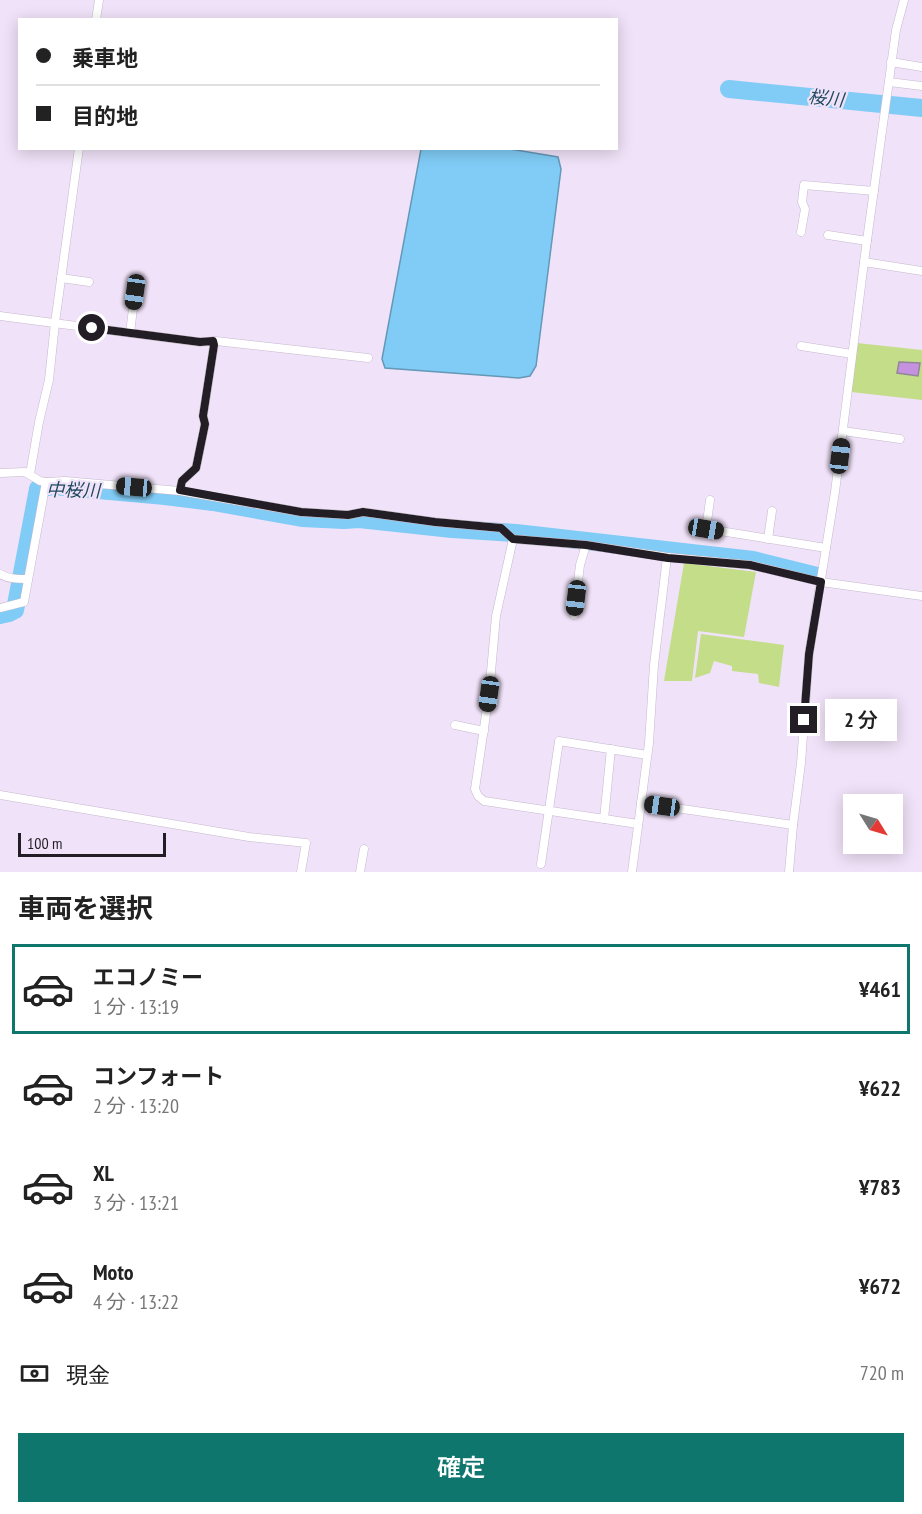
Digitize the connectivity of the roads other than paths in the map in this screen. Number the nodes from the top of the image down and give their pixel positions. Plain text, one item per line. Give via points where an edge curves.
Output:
1 (99, 0) edge
2 (904, 0) edge
3 (96, 18) edge
4 (891, 62) junction
5 (922, 67) edge
6 (889, 82) junction
7 (922, 86) edge
8 (79, 150) edge
9 (874, 190) junction
10 (801, 232) dead end
11 (828, 235) dead end
12 (867, 241) junction
13 (864, 262) junction
14 (922, 271) edge
15 (61, 278) junction
16 (89, 282) dead end
17 (135, 292) dead end
18 (0, 316) edge
19 (55, 323) junction
20 (130, 333) junction
21 (213, 341) junction
22 (801, 346) dead end
23 (852, 354) junction
24 (368, 358) dead end
25 (843, 431) junction
26 (900, 438) dead end
27 (0, 473) edge
28 (30, 474) junction
29 (45, 486) junction
30 (180, 490) junction
31 (710, 500) dead end
32 (772, 511) dead end
33 (695, 527) dead end
34 (706, 529) junction
35 (509, 535) junction
36 (768, 539) junction
37 (586, 545) junction
38 (826, 548) junction
39 (668, 558) junction
40 (0, 574) edge
41 (24, 579) junction
42 (821, 582) junction
43 (922, 596) edge
44 (0, 608) edge
45 (574, 615) dead end
46 (454, 725) dead end
47 (484, 731) junction
48 (611, 749) junction
49 (647, 755) junction
50 (0, 795) edge
51 (641, 803) junction
52 (549, 811) junction
53 (604, 819) junction
54 (638, 824) junction
55 (793, 825) junction
56 (364, 849) dead end
57 (541, 864) dead end
58 (301, 872) edge
59 (360, 872) edge
60 (632, 872) edge
61 (789, 872) edge

1 - 3 street
2 - 4 street
4 - 5 street
4 - 6 street
6 - 7 street
6 - 9 street
8 - 15 street
9 - 10 street via 804,185
9 - 12 street
11 - 12 street
12 - 13 street
13 - 14 street
13 - 23 street
15 - 16 street
15 - 19 street
17 - 20 street
18 - 19 street
19 - 20 street
19 - 28 street via 49,380
20 - 21 street
21 - 24 street
21 - 30 street via 205,424 196,468 182,481
22 - 23 street
23 - 25 street
25 - 26 street
25 - 38 street
27 - 28 street
28 - 29 street
29 - 30 street via 65,481
29 - 41 street
30 - 35 street via 301,512 363,512 501,528
31 - 34 street
32 - 36 street
33 - 34 street
34 - 36 street
35 - 37 street
35 - 47 street
36 - 38 street
37 - 39 street
37 - 45 street
38 - 42 street
39 - 42 street via 750,565
39 - 49 street
40 - 41 street
41 - 44 street via 24,602
42 - 43 street
42 - 55 street via 809,654
46 - 47 street
47 - 52 street via 475,789 478,796 484,801
48 - 49 street
48 - 52 street via 559,741
48 - 53 street
49 - 51 street
50 - 58 street via 306,843
51 - 54 street
51 - 55 street
52 - 53 street
52 - 57 street
53 - 54 street
54 - 60 street
55 - 61 street
56 - 59 street

